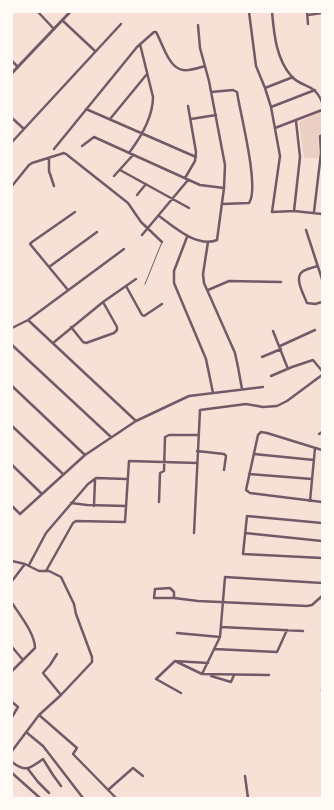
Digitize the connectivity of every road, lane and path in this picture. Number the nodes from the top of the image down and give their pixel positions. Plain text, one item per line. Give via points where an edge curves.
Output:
1 (38, 12) edge
2 (70, 12) edge
3 (248, 12) edge
4 (272, 12) edge
5 (322, 13) edge
6 (307, 14) edge
7 (62, 20) junction
8 (121, 24) dead end
9 (308, 24) dead end
10 (198, 25) dead end
11 (54, 29) junction
12 (140, 44) junction
13 (95, 51) junction
14 (12, 61) edge
15 (205, 66) junction
16 (18, 67) junction
17 (12, 73) edge
18 (147, 73) junction
19 (293, 77) junction
20 (266, 88) junction
21 (315, 90) junction
22 (211, 92) junction
23 (322, 102) edge
24 (188, 106) dead end
25 (271, 107) junction
26 (86, 109) junction
27 (322, 110) edge
28 (216, 115) junction
29 (12, 118) edge
30 (191, 119) junction
31 (109, 120) junction
32 (296, 121) junction
33 (275, 128) junction
34 (24, 129) junction
35 (142, 134) junction
36 (322, 135) edge
37 (12, 142) edge
38 (82, 146) dead end
39 (54, 149) dead end
40 (129, 153) junction
41 (133, 155) junction
42 (196, 157) junction
43 (49, 158) junction
44 (120, 170) junction
45 (114, 176) dead end
46 (186, 179) junction
47 (146, 184) junction
48 (318, 184) junction
49 (322, 184) edge
50 (12, 186) edge
51 (54, 186) dead end
52 (224, 188) junction
53 (137, 195) dead end
54 (173, 199) junction
55 (222, 204) junction
56 (189, 208) dead end
57 (294, 211) junction
58 (75, 212) dead end
59 (314, 212) junction
60 (322, 214) edge
61 (159, 216) junction
62 (148, 229) junction
63 (306, 230) dead end
64 (97, 232) dead end
65 (142, 235) dead end
66 (187, 237) junction
67 (162, 242) joint
68 (208, 242) junction
69 (124, 249) dead end
70 (49, 266) junction
71 (317, 266) junction
72 (136, 279) dead end
73 (322, 279) edge
74 (281, 282) dead end
75 (145, 284) dead end
76 (126, 286) junction
77 (68, 290) junction
78 (208, 290) junction
79 (103, 302) junction
80 (322, 302) edge
81 (162, 304) dead end
82 (28, 320) junction
83 (71, 327) junction
84 (12, 328) edge
85 (315, 330) dead end
86 (273, 331) dead end
87 (53, 342) junction
88 (12, 345) edge
89 (280, 348) junction
90 (262, 357) dead end
91 (288, 368) junction
92 (322, 371) edge
93 (322, 375) edge
94 (272, 376) dead end
95 (12, 386) edge
96 (264, 387) dead end
97 (242, 389) junction
98 (213, 393) junction
99 (136, 421) junction
100 (12, 426) edge
101 (322, 432) edge
102 (318, 434) dead end
103 (198, 435) junction
104 (111, 437) junction
105 (315, 448) junction
106 (322, 450) edge
107 (197, 451) junction
108 (254, 454) junction
109 (85, 455) junction
110 (314, 460) junction
111 (164, 462) junction
112 (197, 463) junction
113 (12, 465) edge
114 (224, 470) dead end
115 (63, 474) junction
116 (249, 474) junction
117 (95, 479) junction
118 (127, 479) junction
119 (312, 479) junction
120 (42, 494) junction
121 (310, 501) junction
122 (159, 502) dead end
123 (322, 502) edge
124 (71, 503) junction
125 (12, 506) edge
126 (94, 506) junction
127 (126, 506) junction
128 (322, 522) edge
129 (194, 533) dead end
130 (245, 533) junction
131 (322, 541) edge
132 (322, 558) edge
133 (12, 561) edge
134 (25, 564) junction
135 (29, 566) junction
136 (46, 571) junction
137 (12, 581) edge
138 (322, 583) edge
139 (322, 596) edge
140 (174, 598) junction
141 (222, 602) junction
142 (12, 603) edge
143 (221, 627) junction
144 (287, 630) junction
145 (303, 631) dead end
146 (177, 633) dead end
147 (220, 637) junction
148 (12, 647) edge
149 (214, 649) junction
150 (58, 654) dead end
151 (23, 660) junction
152 (176, 661) junction
153 (208, 663) junction
154 (12, 671) edge
155 (202, 674) junction
156 (209, 675) junction
157 (234, 675) junction
158 (269, 675) dead end
159 (181, 693) dead end
160 (61, 695) junction
161 (12, 702) edge
162 (39, 715) junction
163 (12, 717) edge
164 (26, 732) junction
165 (12, 742) edge
166 (16, 746) junction
167 (12, 751) edge
168 (12, 762) edge
169 (28, 769) junction
170 (12, 774) edge
171 (144, 776) dead end
172 (245, 776) dead end
173 (61, 786) dead end
174 (108, 790) junction
175 (49, 793) dead end
176 (40, 798) edge
177 (83, 798) edge
178 (116, 798) edge
179 (248, 798) edge

1 - 11 street
2 - 7 street
3 - 20 street via 256,66
4 - 19 street via 276,44
5 - 6 street
6 - 9 street
7 - 11 street
7 - 13 street
8 - 13 street
10 - 15 street
11 - 16 street
12 - 15 street via 156,32 167,55 180,70
12 - 18 street
12 - 26 street
13 - 34 street
14 - 16 street
15 - 22 street
16 - 17 street
18 - 31 street
18 - 35 street via 153,102
19 - 20 street
19 - 21 street
20 - 25 street
21 - 23 street
21 - 25 street
22 - 28 street
22 - 55 street via 237,92 253,180 249,203
24 - 30 street
25 - 33 street
26 - 31 street
26 - 39 street
27 - 32 street
28 - 30 street
28 - 52 street via 226,165
29 - 34 street
30 - 42 street
31 - 35 street
32 - 33 street
32 - 57 street via 300,157
33 - 57 street via 280,156 272,212
34 - 37 street
35 - 40 street
35 - 42 street
36 - 48 street
38 - 40 street via 94,137
40 - 41 street
41 - 44 street
41 - 46 street
42 - 46 street
43 - 50 street via 29,165
43 - 51 street via 49,171
43 - 62 street via 64,153 128,203 137,218
44 - 45 street
44 - 47 street
46 - 52 street via 200,185
46 - 54 street
47 - 53 street
47 - 54 street
48 - 49 street
48 - 59 street
52 - 55 street
54 - 56 street
54 - 61 street
55 - 68 street via 217,240
57 - 59 street
58 - 70 street via 30,244
59 - 60 street
61 - 62 street
61 - 66 street
62 - 65 street
62 - 67 street
63 - 71 street
64 - 70 street
66 - 68 street
66 - 98 street via 174,272 174,283 206,359
67 - 75 lane
68 - 78 street via 203,274
69 - 77 street
70 - 77 street
71 - 73 street
71 - 80 street via 302,271 299,280 307,303
72 - 76 street
74 - 78 street via 229,281
76 - 79 street
76 - 81 street via 142,315
77 - 82 street
78 - 97 street via 235,353
79 - 83 street
79 - 83 street via 117,327 114,333 86,343
82 - 84 street
82 - 87 street
83 - 87 street
85 - 89 street
86 - 89 street
87 - 99 street
88 - 104 street
89 - 90 street
89 - 91 street
91 - 92 street via 313,360
91 - 94 street
93 - 103 street via 277,406 246,404 200,410
95 - 109 street
96 - 97 street
97 - 98 street
98 - 99 street via 189,396
99 - 104 street
100 - 115 street
101 - 102 street
103 - 107 street
103 - 111 street via 165,437
104 - 109 street
105 - 106 street
105 - 108 street via 261,432 258,434
105 - 110 street
107 - 112 street
107 - 114 street via 224,454
108 - 110 street
108 - 116 street
109 - 115 street
110 - 119 street
111 - 112 street
111 - 118 street via 128,461
111 - 122 street via 164,471 160,473
112 - 129 street
113 - 120 street
115 - 120 street
116 - 119 street
116 - 121 street via 246,490 250,494
117 - 118 street
117 - 124 street
117 - 126 street
118 - 127 street
119 - 121 street
120 - 125 street via 20,514
121 - 123 street
124 - 126 street
124 - 135 street via 46,533
126 - 127 street
127 - 136 street via 125,522 73,523
128 - 130 street via 247,516
130 - 131 street
130 - 132 street via 243,554
133 - 134 street
134 - 135 street
134 - 137 street
135 - 136 street
136 - 160 street via 61,577 74,604 92,657 90,665
138 - 141 street via 225,577
139 - 141 street via 307,606
140 - 140 street via 154,598 154,591 156,588 170,588 174,592
140 - 141 street
141 - 143 street
142 - 151 street via 24,619 35,642 35,648
143 - 144 street
143 - 147 street
144 - 145 street
144 - 149 street via 277,652
146 - 147 street
147 - 149 street
148 - 151 street
149 - 153 street
150 - 160 street via 43,673
151 - 154 street
152 - 153 street
152 - 155 street
152 - 159 street via 156,679
153 - 155 street
155 - 156 street
156 - 157 street
156 - 157 street via 231,682
157 - 158 street
160 - 162 street
161 - 163 street via 18,707
162 - 164 street
162 - 174 street via 77,748 73,754
164 - 166 street
164 - 177 street via 43,746
165 - 166 street
166 - 167 street
168 - 169 street via 20,768
169 - 173 street via 43,759
169 - 175 street
170 - 176 street
171 - 174 street via 133,768
172 - 179 street
174 - 178 street

